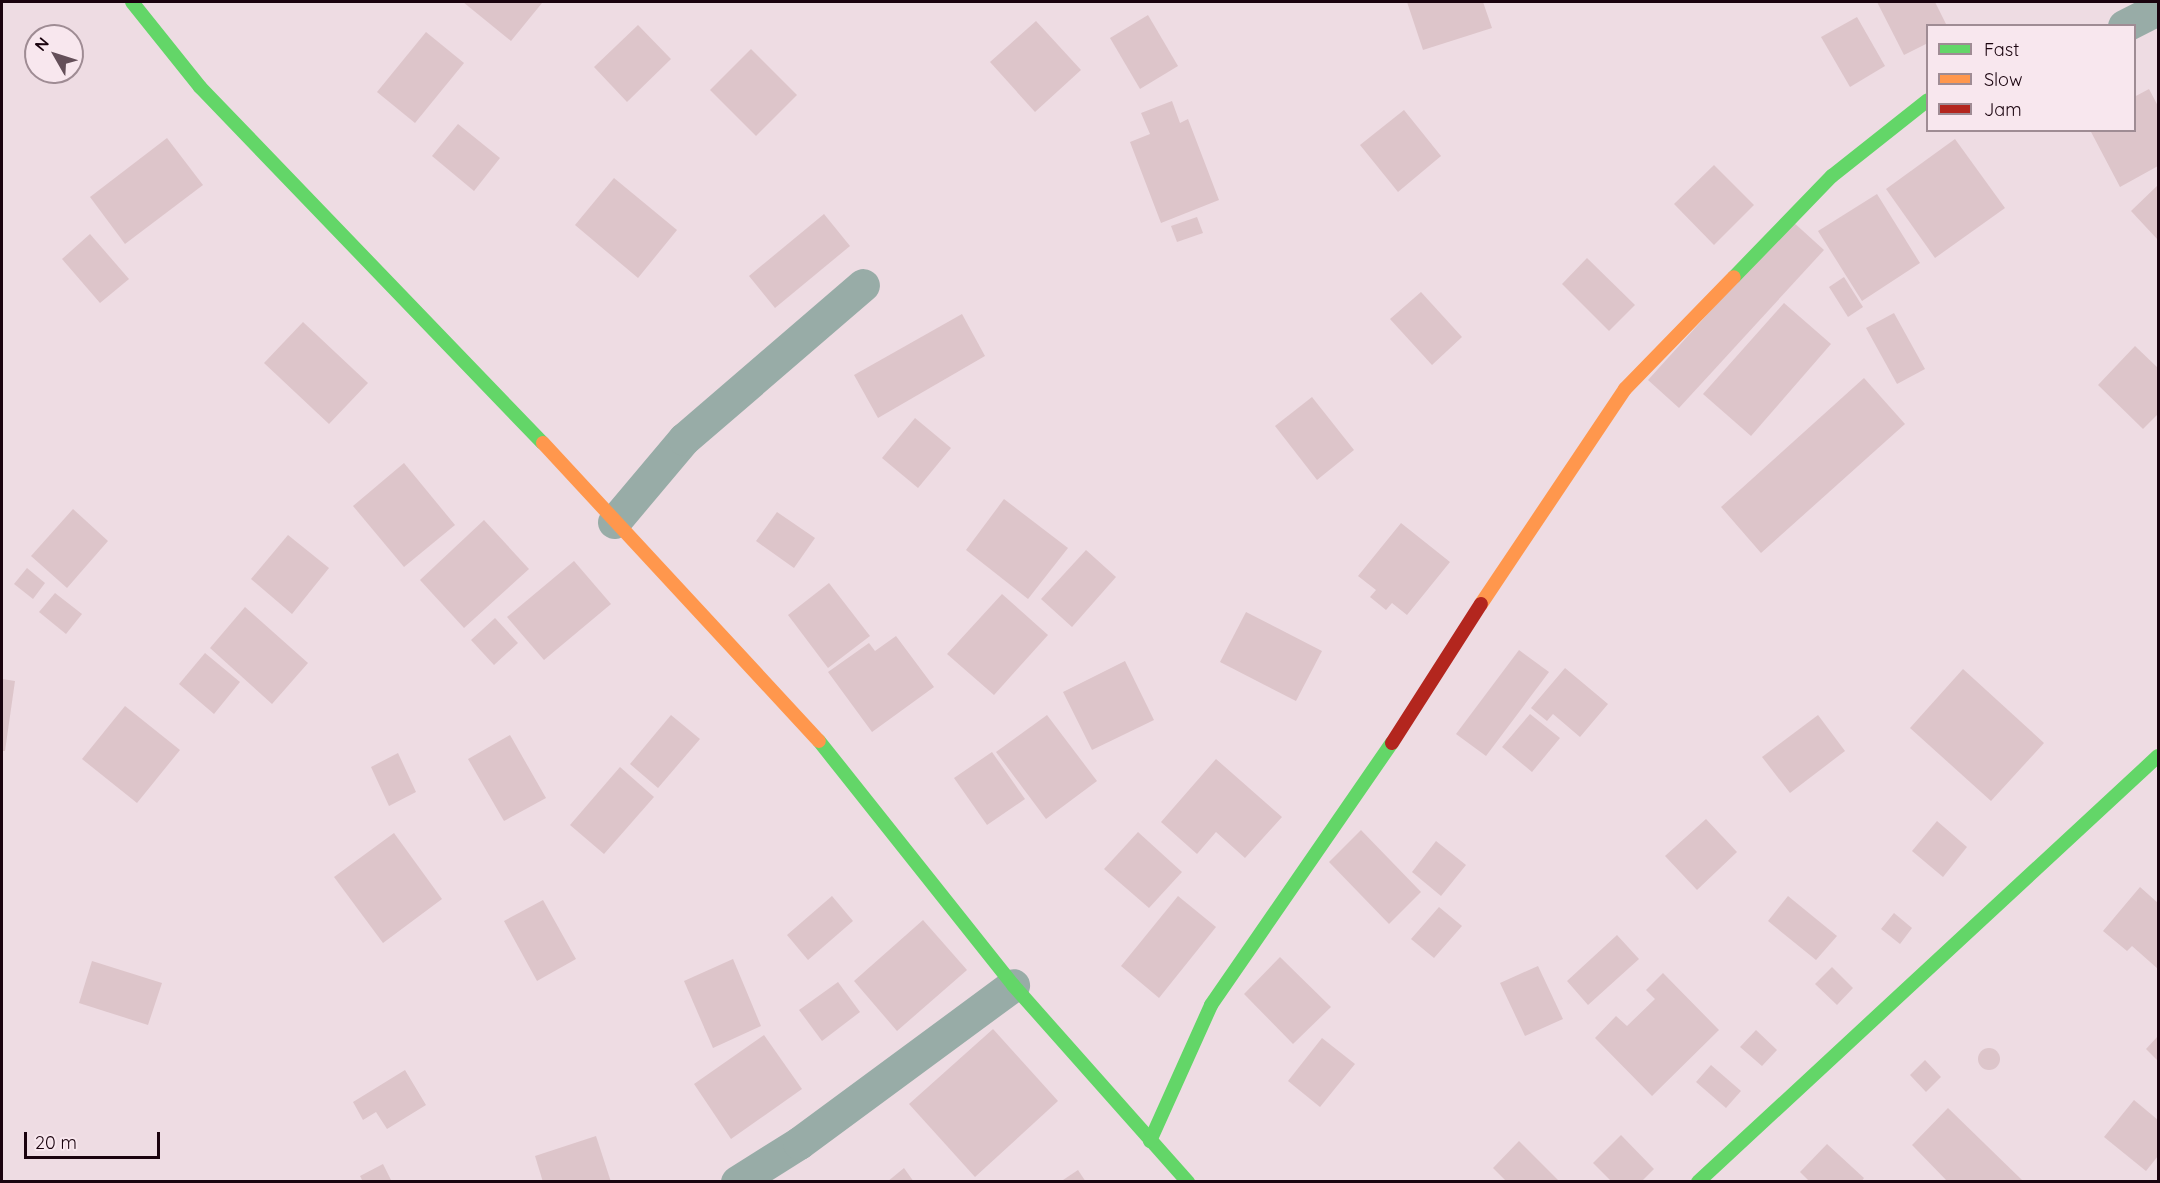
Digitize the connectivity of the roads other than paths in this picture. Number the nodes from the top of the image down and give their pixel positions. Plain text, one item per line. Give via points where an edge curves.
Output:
1 (132, 2) edge
2 (2158, 9) edge
3 (2128, 24) edge
4 (1926, 102) edge
5 (863, 285) dead end
6 (614, 522) junction
7 (2158, 756) edge
8 (1013, 986) junction
9 (1150, 1141) junction
10 (737, 1182) edge
11 (1188, 1182) edge
12 (1698, 1182) edge

1 - 6 street via 200,87 433,326
2 - 3 street
4 - 9 street via 1832,176 1625,389 1554,490 1366,784 1211,1005
5 - 6 street via 684,439
6 - 8 street via 804,723
7 - 12 street
8 - 9 street
8 - 10 street via 799,1143
9 - 11 street

